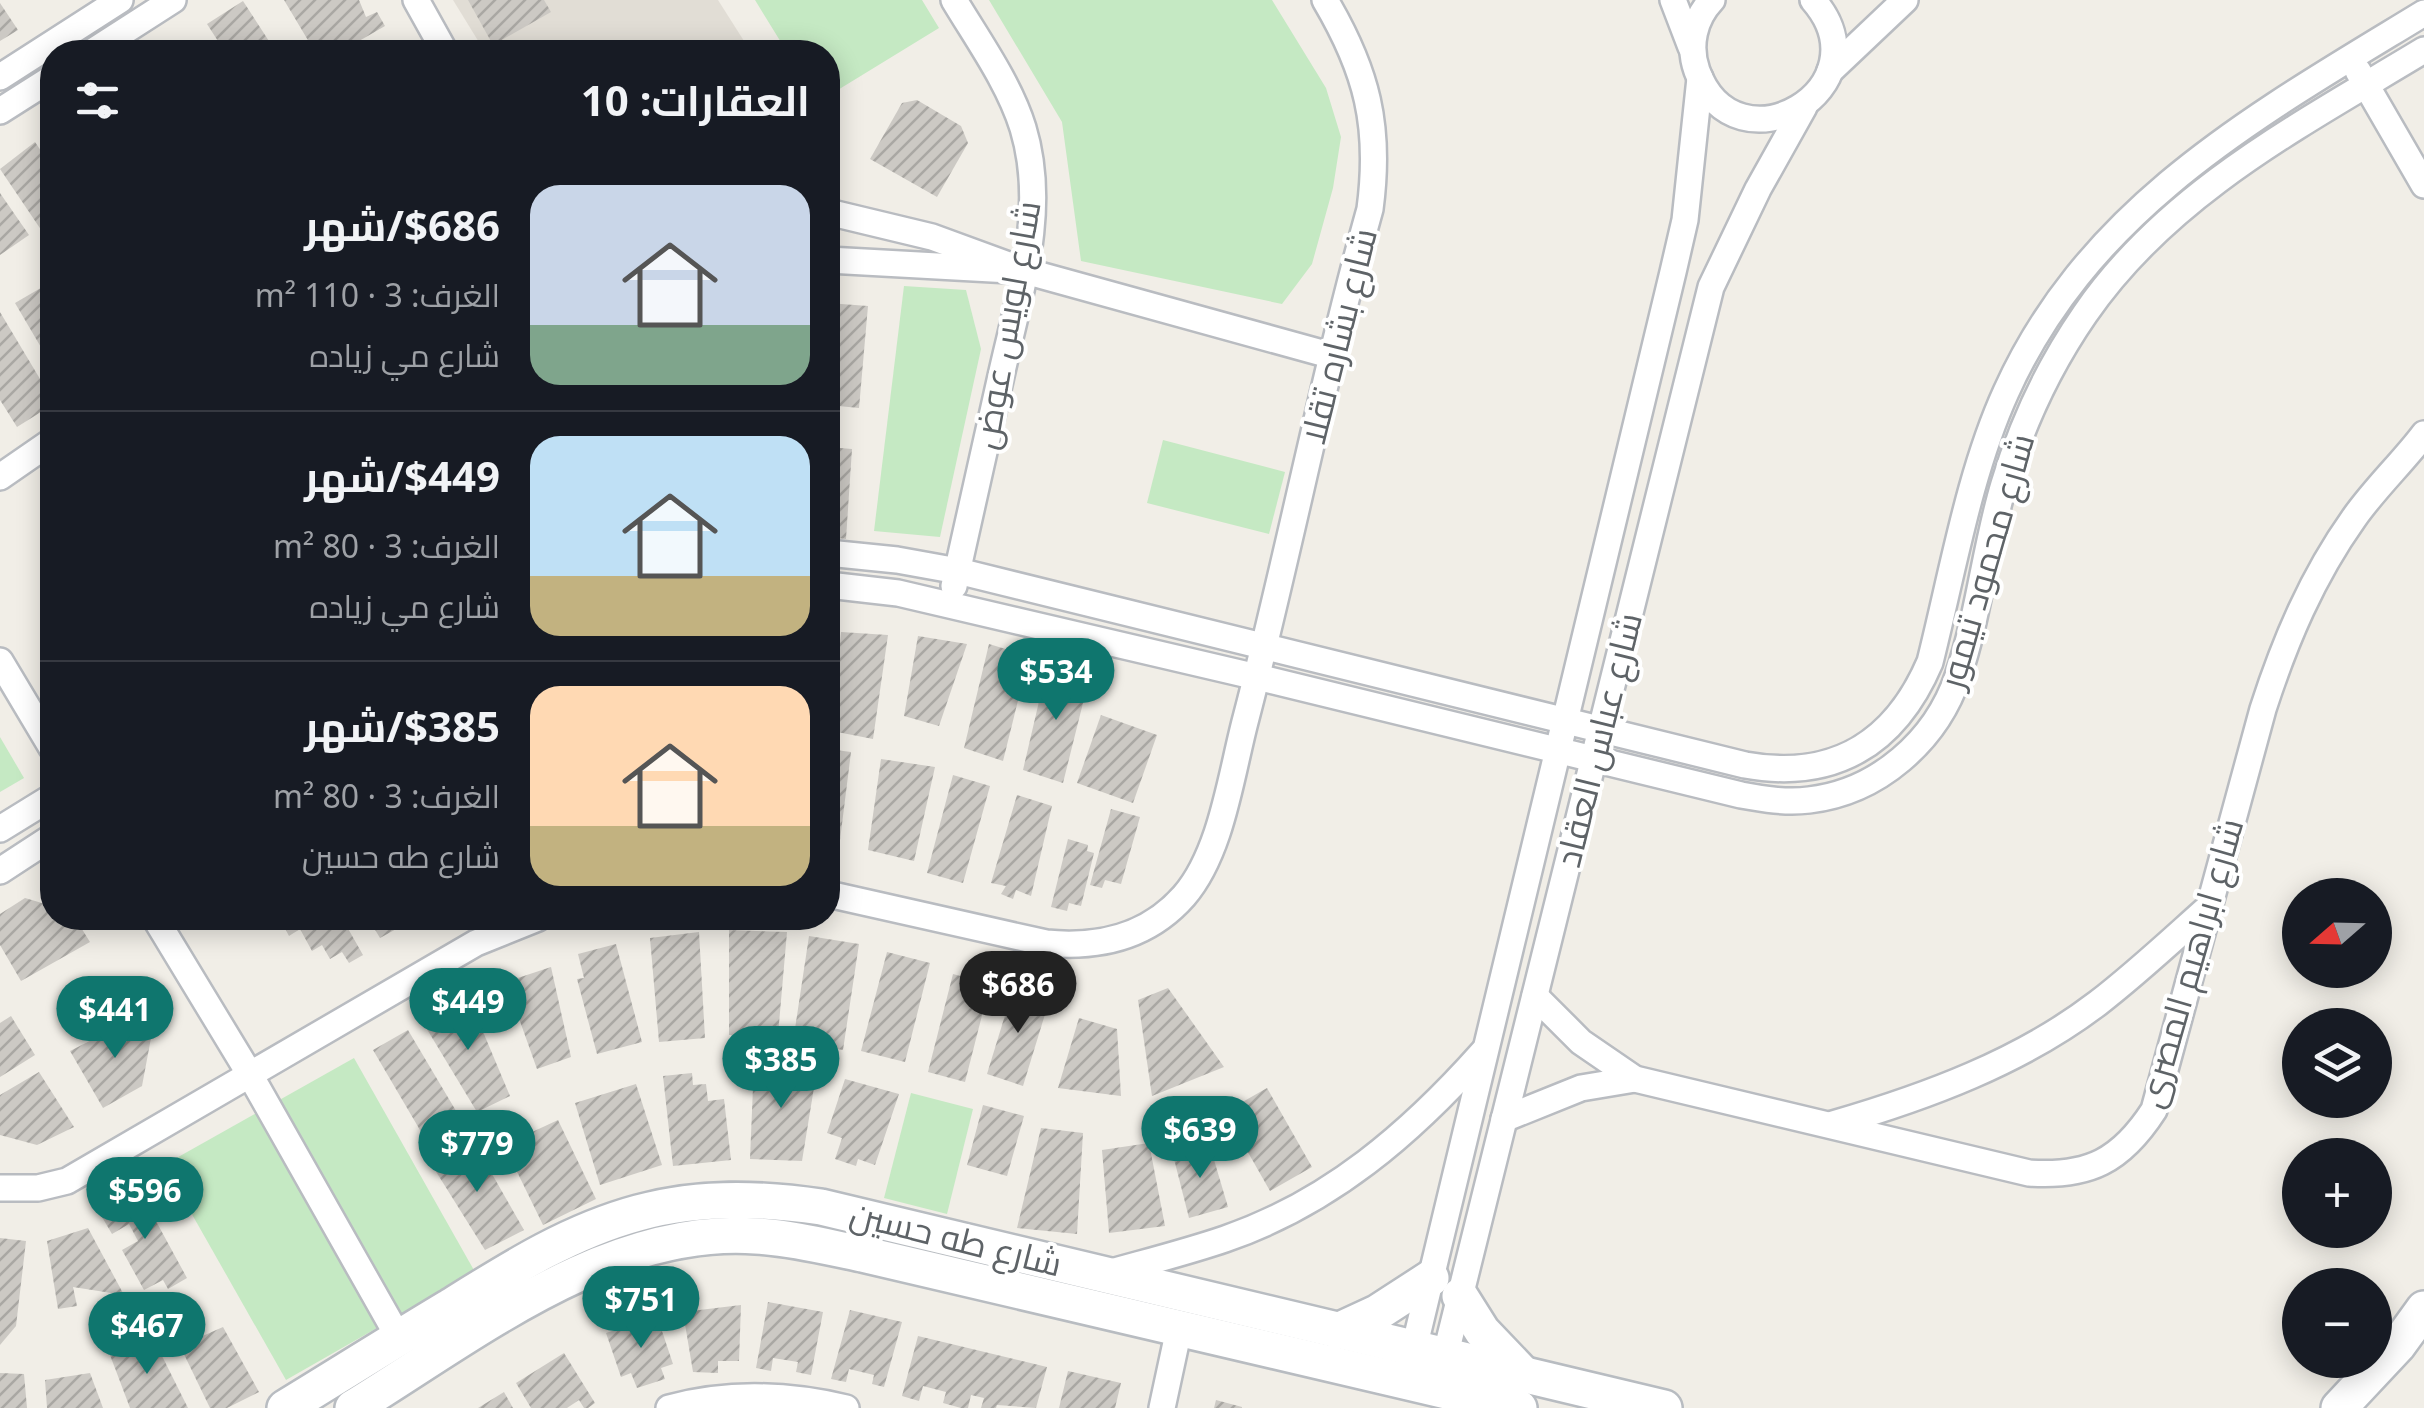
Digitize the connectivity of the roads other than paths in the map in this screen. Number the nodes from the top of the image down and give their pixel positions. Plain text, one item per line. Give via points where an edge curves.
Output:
1 (120, 0) edge
2 (174, 0) edge
3 (416, 0) edge
4 (954, 0) edge
5 (1325, 0) edge
6 (1673, 0) edge
7 (1712, 0) edge
8 (1814, 0) edge
9 (1905, 0) edge
10 (2424, 13) edge
11 (58, 40) edge
12 (111, 40) edge
13 (440, 40) edge
14 (2424, 50) edge
15 (40, 51) edge
16 (1693, 51) junction
17 (2350, 58) junction
18 (1830, 71) junction
19 (0, 77) edge
20 (1700, 78) junction
21 (2367, 85) junction
22 (40, 86) edge
23 (1804, 107) junction
24 (0, 112) edge
25 (2424, 185) edge
26 (840, 215) edge
27 (840, 261) edge
28 (1025, 270) junction
29 (1333, 356) junction
30 (2424, 434) edge
31 (40, 450) edge
32 (0, 477) edge
33 (1964, 528) junction
34 (1992, 536) junction
35 (840, 554) edge
36 (958, 571) junction
37 (840, 586) edge
38 (950, 605) junction
39 (1264, 646) junction
40 (0, 662) edge
41 (1256, 676) junction
42 (1566, 720) junction
43 (40, 728) edge
44 (1601, 728) junction
45 (1558, 749) junction
46 (1594, 758) junction
47 (40, 804) edge
48 (0, 829) edge
49 (40, 846) edge
50 (0, 871) edge
51 (840, 897) edge
52 (2209, 906) junction
53 (162, 930) edge
54 (508, 930) edge
55 (1535, 996) junction
56 (1486, 1048) junction
57 (249, 1074) junction
58 (1634, 1079) junction
59 (1504, 1119) junction
60 (1829, 1126) junction
61 (0, 1188) edge
62 (1104, 1274) junction
63 (1446, 1287) junction
64 (2424, 1310) edge
65 (1180, 1329) junction
66 (1338, 1331) junction
67 (399, 1338) junction
68 (1426, 1369) junction
69 (1521, 1392) edge
70 (303, 1403) edge
71 (353, 1408) edge
72 (669, 1408) edge
73 (846, 1408) edge
74 (1162, 1408) edge
75 (1664, 1408) edge
76 (2339, 1408) edge

1 - 11 street
2 - 12 street
3 - 13 street
4 - 28 street, شارع لويس عوض via 1022,127 1034,208
5 - 29 street, شارع بشاره تقلا via 1360,68 1375,138 1370,208
6 - 16 street
7 - 16 street via 1698,18
8 - 18 street via 1831,30
9 - 18 street, شارع عباس العقاد
10 - 17 street, شارع محمود تيمور
14 - 21 street, شارع محمود تيمور
15 - 19 street
16 - 20 street
17 - 21 street
17 - 33 street, شارع محمود تيمور via 2205,153 2090,257 2038,330 2004,394
18 - 23 street, شارع عباس العقاد
20 - 23 street via 1718,104 1738,115 1772,119
20 - 42 street, شارع عباس العقاد via 1685,220
21 - 25 street
21 - 34 street, شارع محمود تيمور via 2224,174 2116,273 2037,396
22 - 24 street
23 - 44 street, شارع عباس العقاد via 1712,287
26 - 28 street via 932,237
27 - 28 street
28 - 29 street
28 - 36 street, شارع لويس عوض
29 - 39 street, شارع بشاره تقلا
30 - 52 street, شارع ابراهيم المصرى via 2353,520 2300,610 2263,709
31 - 32 street
33 - 34 street
33 - 44 street, شارع محمود تيمور via 1918,689 1903,714 1858,751 1803,770 1774,770
34 - 46 street, شارع محمود تيمور via 1959,675 1945,707 1902,760 1874,779 1842,793 1775,801
35 - 36 street, شارع محمود تيمور
36 - 38 street, شارع لويس عوض
36 - 39 street, شارع محمود تيمور
37 - 38 street, شارع محمود تيمور
38 - 41 street, شارع محمود تيمور
39 - 41 street, شارع بشاره تقلا
39 - 42 street, شارع محمود تيمور
40 - 43 street
41 - 45 street, شارع محمود تيمور
41 - 51 street, شارع بشاره تقلا via 1201,872 1161,917 1135,933 1076,946 1046,944
42 - 44 street, شارع محمود تيمور
42 - 45 street, شارع عباس العقاد
44 - 46 street, شارع عباس العقاد
45 - 46 street, شارع محمود تيمور
45 - 56 street, شارع عباس العقاد
46 - 55 street, شارع عباس العقاد
47 - 48 street
49 - 50 street
52 - 60 street via 2097,1004 2034,1044 1969,1078
52 - 60 street, شارع ابراهيم المصرى via 2154,1110 2115,1156 2088,1170 2029,1174
53 - 57 street
54 - 57 street
55 - 58 street, شارع ابراهيم المصرى via 1581,1042
55 - 59 street, شارع عباس العقاد
56 - 62 street via 1396,1142 1343,1181 1226,1238
56 - 63 street, شارع عباس العقاد
57 - 61 street via 67,1180
57 - 67 street
58 - 59 street, شارع ابراهيم المصرى via 1580,1088
58 - 60 street, شارع ابراهيم المصرى
59 - 63 street, شارع عباس العقاد
62 - 66 street, شارع طه حسين
62 - 67 street, شارع طه حسين via 821,1206 686,1203 613,1220 557,1243
63 - 66 street
63 - 68 street, شارع عباس العقاد
63 - 69 street
64 - 76 street
65 - 68 street, شارع طه حسين
65 - 71 street, شارع طه حسين via 808,1243 701,1238 597,1264 548,1286
65 - 74 street
66 - 68 street, شارع طه حسين
67 - 70 street, شارع طه حسين
68 - 69 street, شارع طه حسين
69 - 75 street, شارع طه حسين
72 - 73 street via 743,1396

